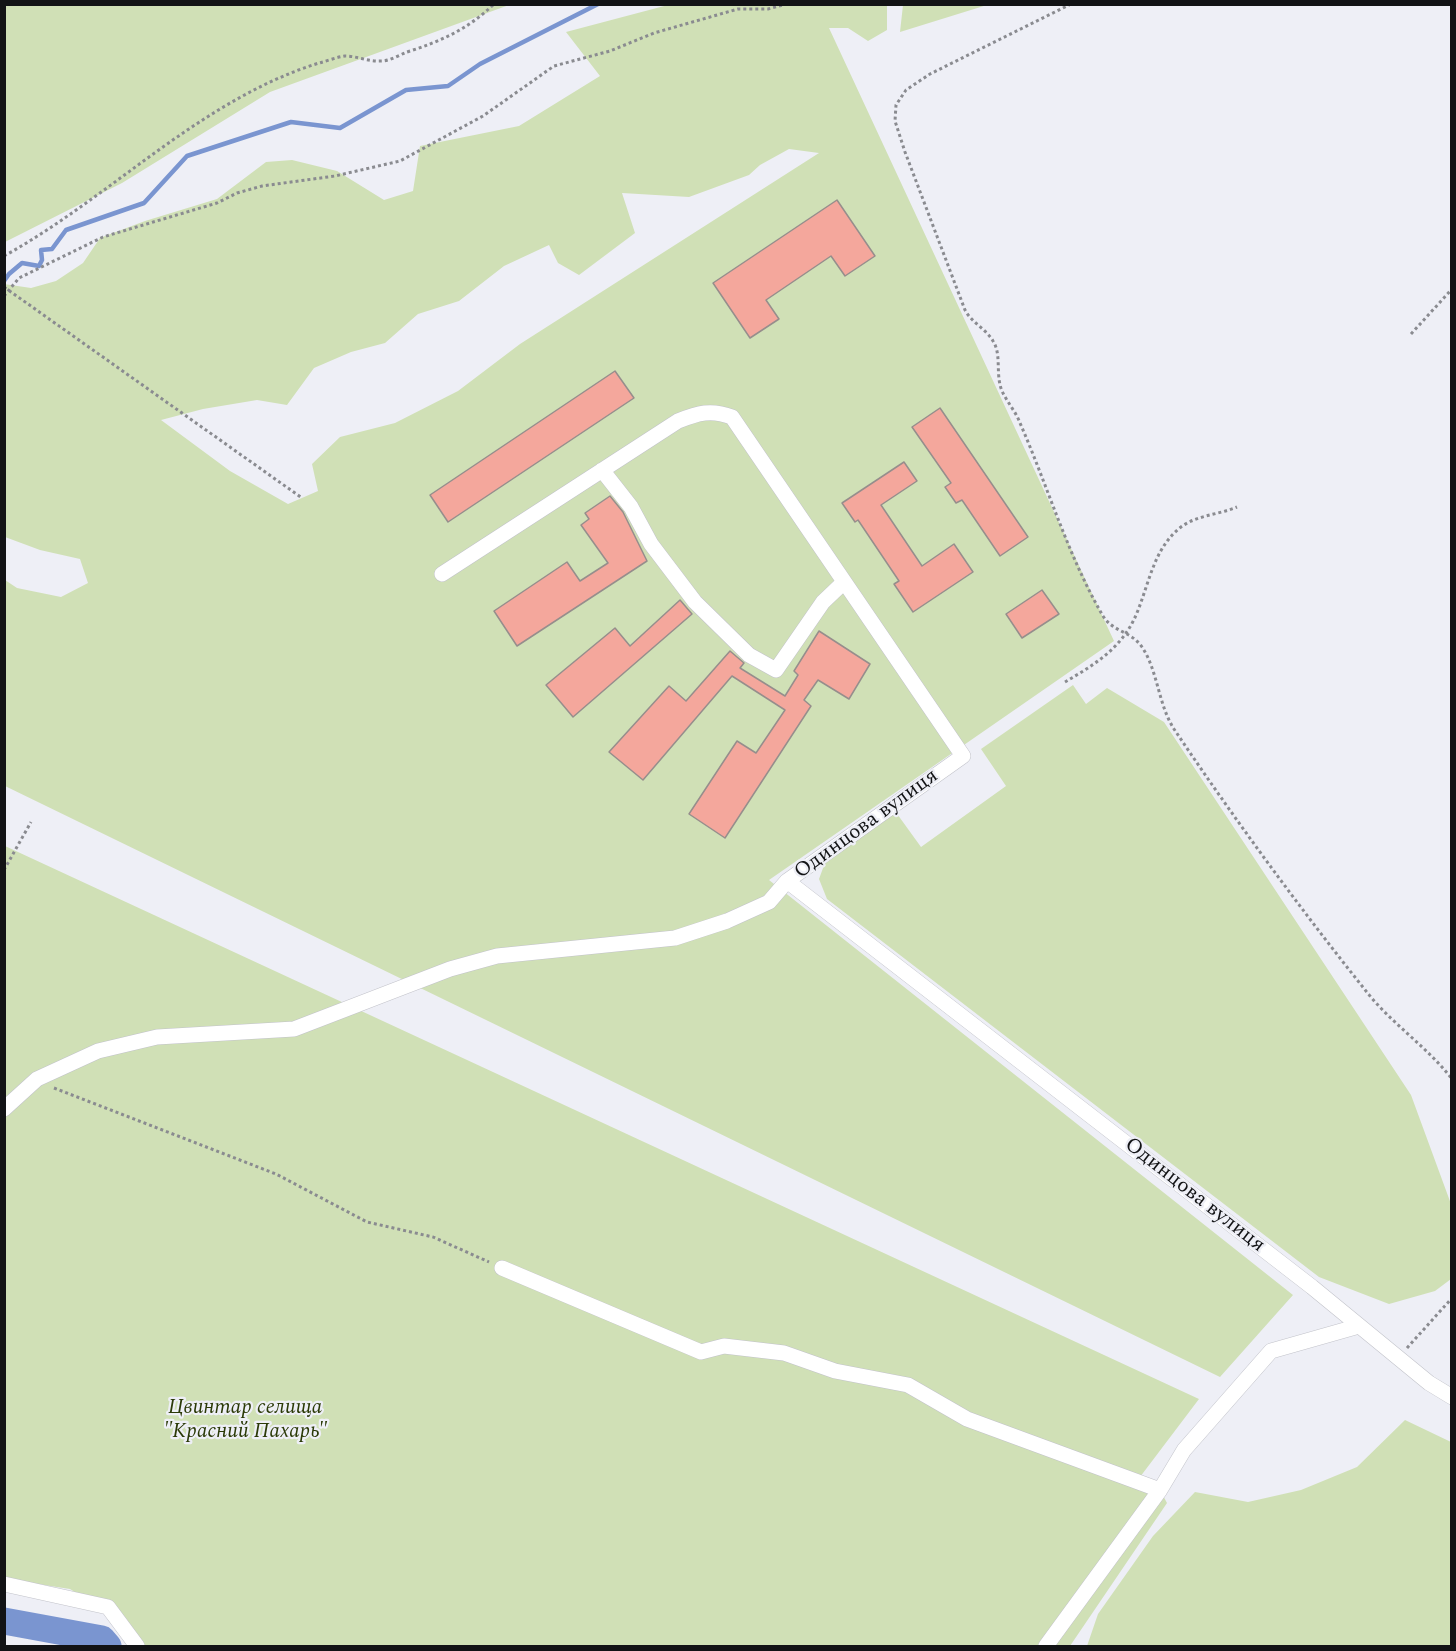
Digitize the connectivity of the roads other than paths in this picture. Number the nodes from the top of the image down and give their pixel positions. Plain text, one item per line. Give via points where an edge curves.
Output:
1 (602, 470) junction
2 (442, 574) dead end
3 (844, 582) junction
4 (787, 881) junction
5 (4, 1109) edge
6 (502, 1268) road end
7 (1359, 1326) junction
8 (1452, 1396) edge
9 (1160, 1490) junction
10 (4, 1584) edge
11 (137, 1647) edge
12 (1046, 1647) edge

1 - 2 street, Одинцова вулиця
1 - 3 street, Одинцова вулиця via 678,421 717,411 732,417
1 - 3 street via 695,602 749,655 776,670 823,602
3 - 4 street, Одинцова вулиця via 963,756
4 - 5 street via 769,902 675,938 497,956 450,969 294,1029 157,1037 99,1051 38,1079
4 - 7 street, Одинцова вулиця
6 - 9 street via 701,1352 723,1346 784,1353 835,1371 908,1385 967,1419
7 - 8 street, Одинцова вулиця via 1429,1383
7 - 9 street via 1271,1351 1184,1450
9 - 12 street
10 - 11 street via 108,1607

